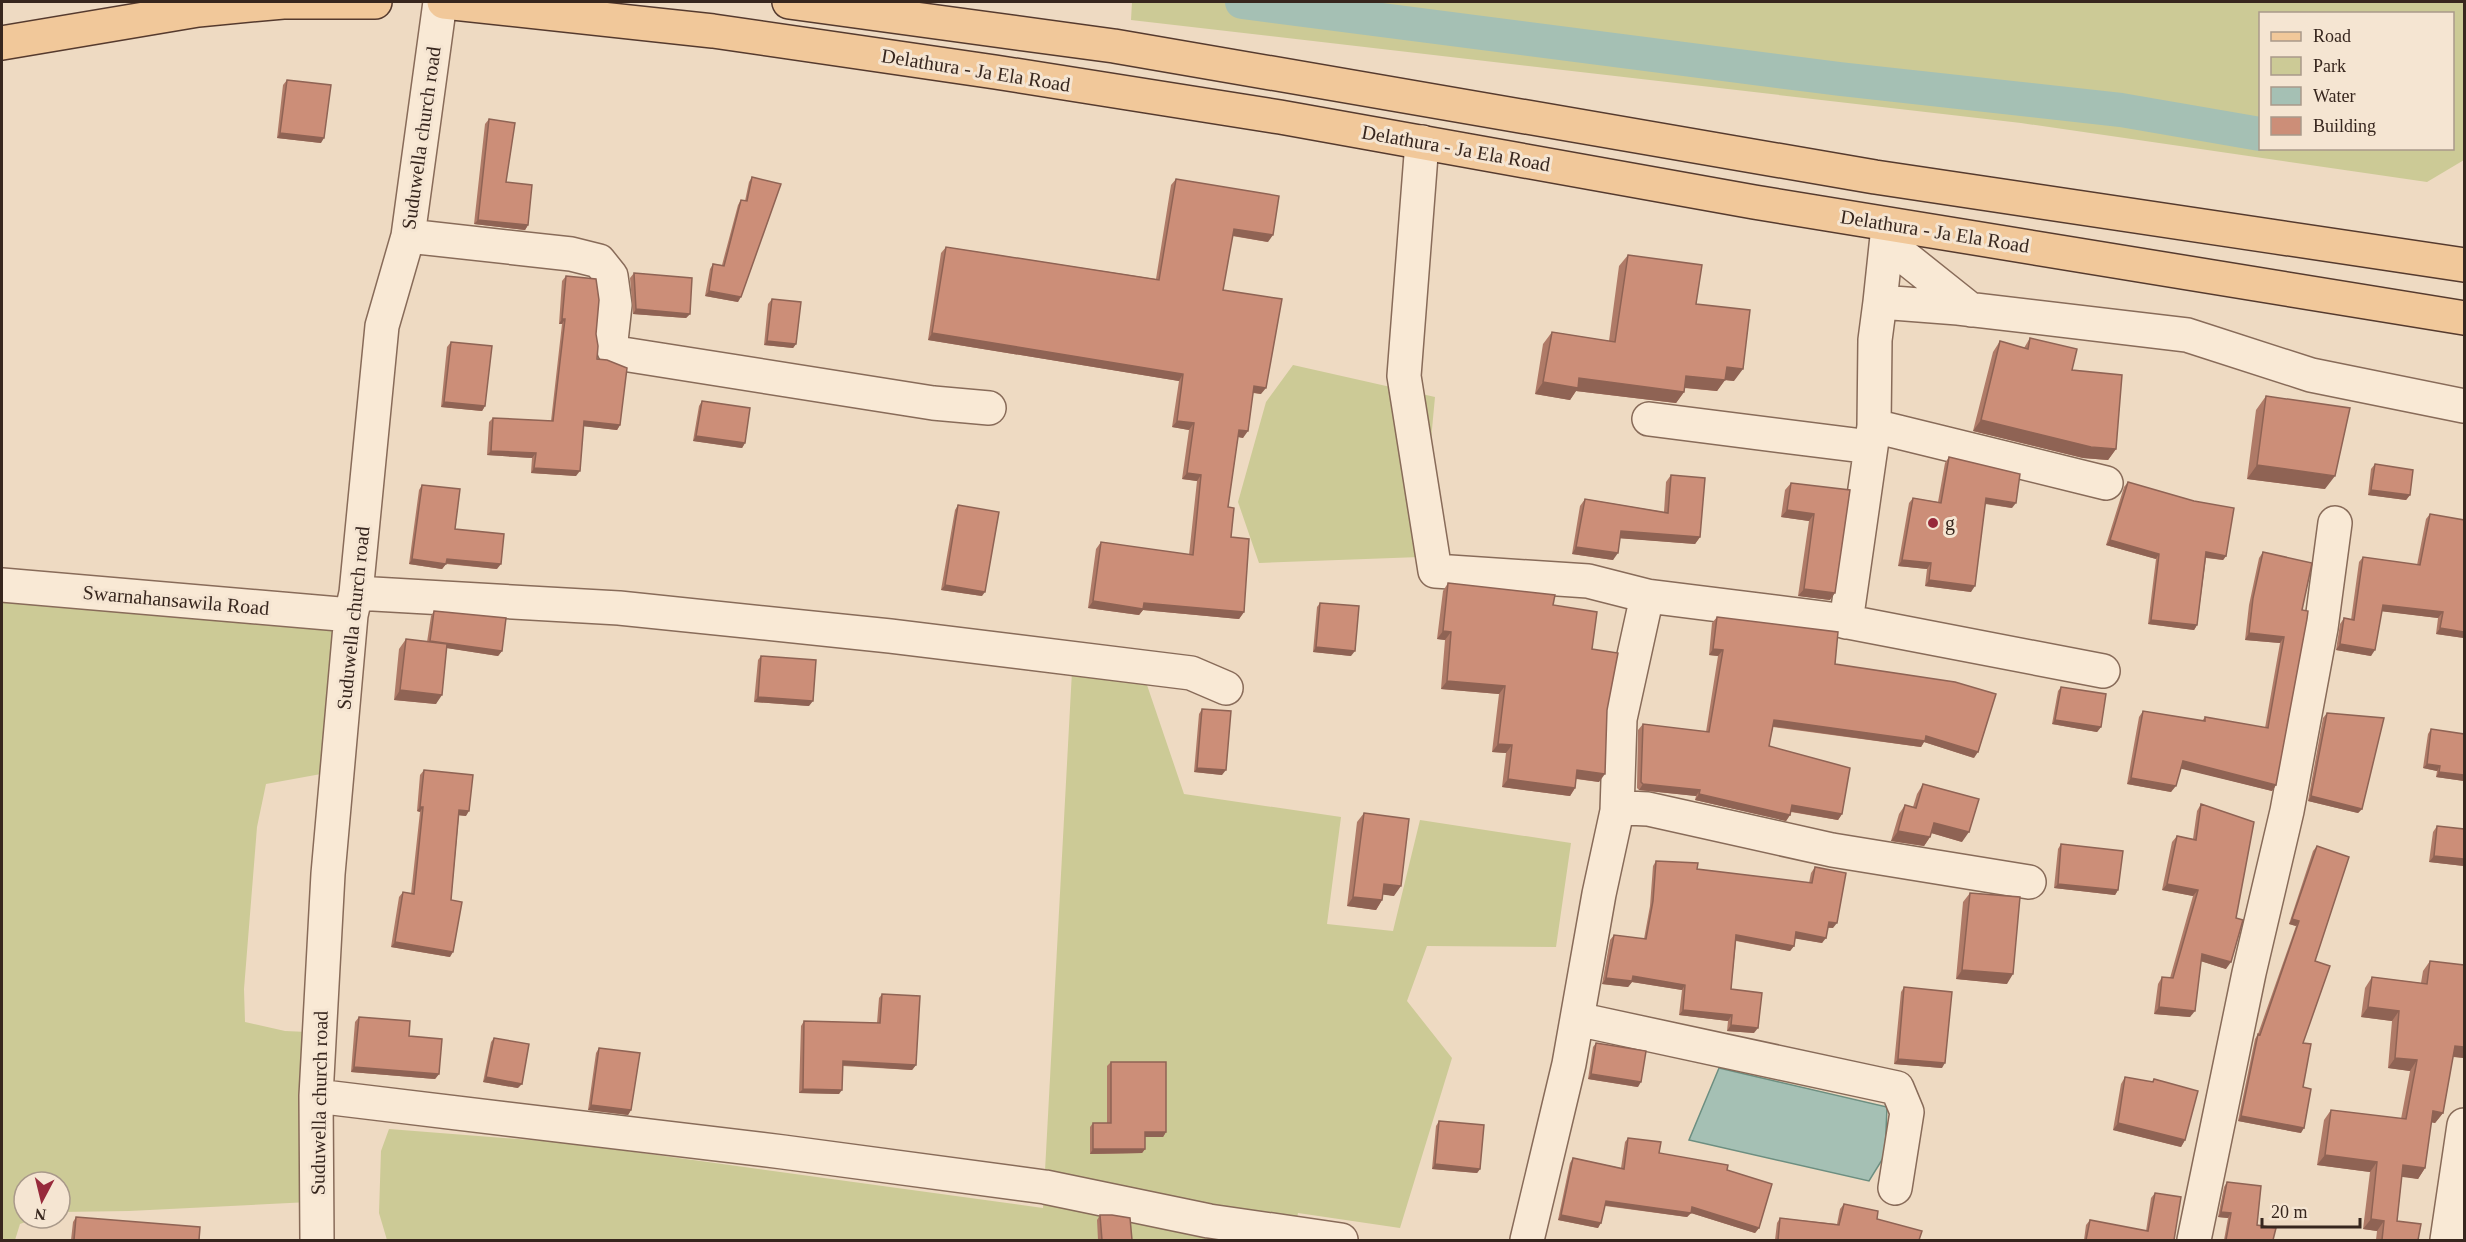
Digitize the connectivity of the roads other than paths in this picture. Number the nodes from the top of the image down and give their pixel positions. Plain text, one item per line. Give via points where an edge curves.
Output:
1 (375, 2) edge
2 (442, 2) edge
3 (789, 2) edge
4 (2, 43) edge
5 (1422, 142) junction
6 (1888, 233) junction
7 (408, 236) junction
8 (2464, 265) edge
9 (1880, 302) junction
10 (1971, 310) junction
11 (2464, 318) edge
12 (2464, 406) edge
13 (989, 408) dead end
14 (1648, 419) dead end
15 (1872, 437) junction
16 (2106, 483) dead end
17 (2335, 523) dead end
18 (2, 585) edge
19 (1647, 596) junction
20 (353, 604) junction
21 (1846, 622) junction
22 (2103, 671) dead end
23 (1226, 688) dead end
24 (1617, 811) junction
25 (2029, 882) dead end
26 (1577, 1019) junction
27 (316, 1096) junction
28 (2464, 1125) edge
29 (1895, 1188) dead end
30 (317, 1240) edge
31 (1341, 1240) edge
32 (1527, 1240) edge
33 (2194, 1240) edge
34 (2447, 1240) edge

1 - 4 main road via 283,2 198,10
2 - 5 main road, Delathura - Ja Ela Road via 713,31 1098,88
2 - 7 street, Suduwella church road
3 - 8 main road, Delathura - Ja Ela Road via 1114,46 1875,177
5 - 6 main road, Delathura - Ja Ela Road via 1754,202
5 - 19 street via 1404,376 1435,571 1588,581
6 - 9 street
6 - 10 street
6 - 11 main road, Delathura - Ja Ela Road
7 - 13 street via 571,254 599,261 611,276 615,305 610,341 614,350 622,354 933,403
7 - 20 street, Suduwella church road via 382,326
9 - 10 street
9 - 15 street
10 - 12 street via 2187,335 2311,375
14 - 15 street
15 - 16 street
15 - 21 street
17 - 33 street via 2321,628 2289,800
18 - 20 street, Swarnahansawila Road
19 - 21 street
19 - 24 street via 1620,720
20 - 23 street, Swarnahansawila Road via 619,609 890,636 1191,673
20 - 27 street, Suduwella church road via 328,874
21 - 22 street
24 - 25 street via 1648,809 1832,850
24 - 26 street
26 - 29 street via 1897,1088 1907,1112
26 - 32 street
27 - 30 street, Suduwella church road
27 - 31 street via 1033,1186 1209,1221
28 - 34 street

